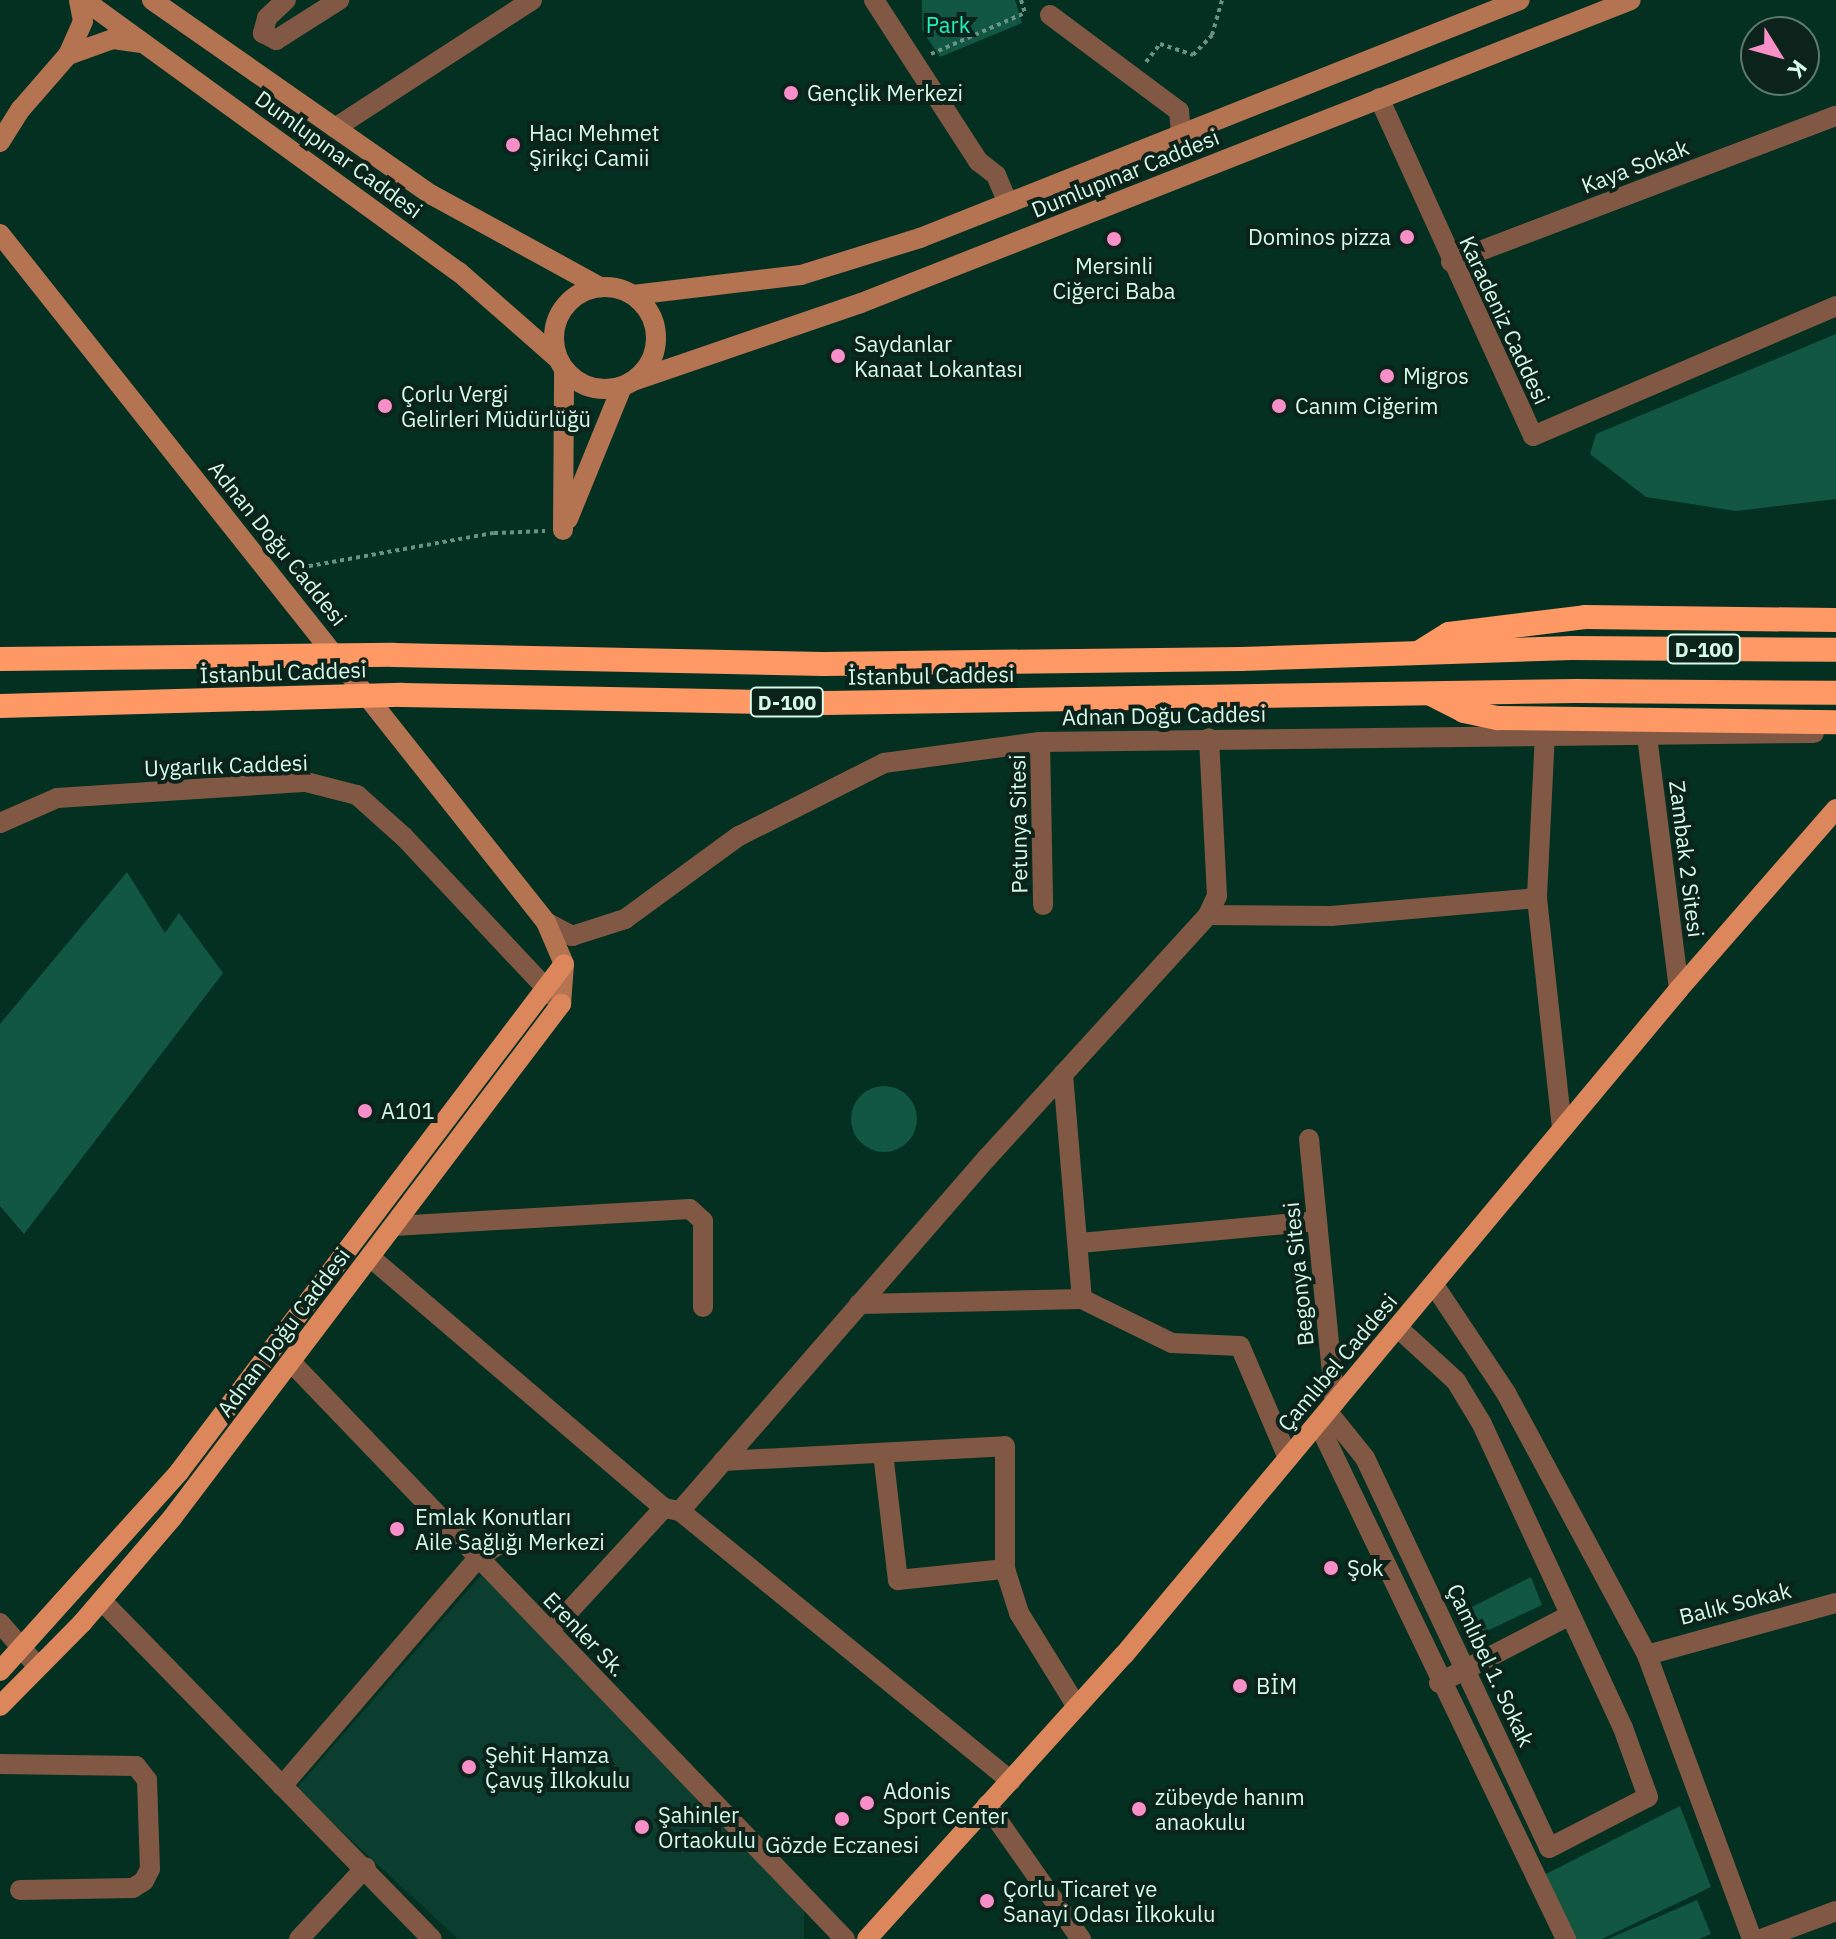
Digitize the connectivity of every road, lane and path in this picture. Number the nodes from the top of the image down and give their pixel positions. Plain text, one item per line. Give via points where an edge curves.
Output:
1 (82, 0) edge
2 (152, 0) edge
3 (286, 0) edge
4 (339, 0) edge
5 (532, 0) edge
6 (874, 0) edge
7 (1222, 0) edge
8 (1520, 0) edge
9 (1631, 0) edge
10 (1025, 13) dead end
11 (1050, 15) dead end
12 (150, 44) junction
13 (68, 55) junction
14 (913, 61) junction
15 (1134, 76) junction
16 (1379, 98) junction
17 (1836, 116) edge
18 (335, 128) junction
19 (1181, 135) junction
20 (0, 142) edge
21 (1008, 203) junction
22 (0, 234) edge
23 (1451, 262) junction
24 (600, 287) junction
25 (633, 295) junction
26 (1836, 306) edge
27 (560, 363) junction
28 (628, 384) junction
29 (563, 530) junction
30 (272, 573) junction
31 (1836, 620) edge
32 (1836, 650) edge
33 (1418, 653) junction
34 (0, 659) edge
35 (1431, 693) junction
36 (1836, 693) edge
37 (0, 706) edge
38 (1836, 722) edge
39 (1545, 733) junction
40 (1836, 733) edge
41 (1647, 736) junction
42 (1209, 738) junction
43 (1040, 742) junction
44 (1836, 809) edge
45 (0, 823) edge
46 (1537, 898) junction
47 (1043, 905) dead end
48 (1208, 915) junction
49 (546, 922) junction
50 (564, 964) junction
51 (545, 987) junction
52 (1679, 989) junction
53 (561, 1004) junction
54 (1063, 1074) junction
55 (1562, 1129) junction
56 (1309, 1139) dead end
57 (1317, 1221) junction
58 (394, 1226) junction
59 (1080, 1243) junction
60 (370, 1257) junction
61 (1434, 1285) junction
62 (1082, 1299) junction
63 (859, 1304) junction
64 (703, 1307) dead end
65 (1398, 1328) junction
66 (291, 1362) junction
67 (1327, 1413) junction
68 (883, 1453) junction
69 (1288, 1458) junction
70 (723, 1461) junction
71 (672, 1510) junction
72 (501, 1543) dead end
73 (479, 1557) junction
74 (1005, 1569) junction
75 (102, 1601) junction
76 (1836, 1603) edge
77 (1570, 1615) junction
78 (560, 1621) dead end
79 (0, 1623) edge
80 (22, 1649) junction
81 (1647, 1655) junction
82 (38, 1667) junction
83 (1466, 1669) junction
84 (0, 1671) edge
85 (1439, 1683) junction
86 (0, 1706) edge
87 (1077, 1707) junction
88 (0, 1764) edge
89 (1011, 1781) junction
90 (282, 1786) junction
91 (987, 1805) junction
92 (366, 1867) junction
93 (20, 1890) dead end
94 (1836, 1911) edge
95 (299, 1939) edge
96 (432, 1939) edge
97 (845, 1939) edge
98 (867, 1939) edge
99 (1081, 1939) edge
100 (1566, 1939) edge
101 (1752, 1939) edge
102 (1761, 1939) edge

1 - 12 main road, Dumlupınar Caddesi
1 - 13 main road via 83,21
2 - 18 main road, Dumlupınar Caddesi
3 - 4 street via 267,18 263,33 276,40
5 - 18 street
6 - 14 street
7 - 15 path via 1212,35 1193,55 1160,44
8 - 19 main road, Dumlupınar Caddesi
9 - 16 main road, Dumlupınar Caddesi
10 - 14 path
11 - 15 street
12 - 13 main road via 113,39
12 - 27 main road, Dumlupınar Caddesi via 459,272
13 - 20 main road
14 - 21 street via 978,161 996,175
15 - 19 street via 1179,111
16 - 23 street, Karadeniz Caddesi
16 - 28 main road, Dumlupınar Caddesi via 861,303
17 - 23 street, Kaya Sokak
18 - 24 main road, Dumlupınar Caddesi via 432,195
19 - 21 main road, Dumlupınar Caddesi
21 - 25 main road, Dumlupınar Caddesi via 801,275
22 - 30 main road, Adnan Doğu Caddesi
23 - 26 street, Karadeniz Caddesi via 1533,436
24 - 25 main road
24 - 27 main road via 571,300 561,312 554,342
25 - 28 main road via 649,314 656,338 646,370
27 - 28 main road via 596,389
27 - 29 main road
28 - 29 main road
29 - 30 path via 494,533
30 - 49 main road, Adnan Doğu Caddesi
31 - 33 highway via 1585,617 1449,634
32 - 33 highway, İstanbul Caddesi / D-100
33 - 34 highway, İstanbul Caddesi via 823,664 394,655
35 - 36 highway, İstanbul Caddesi / D-100
35 - 37 highway, İstanbul Caddesi / D-100 via 825,703 402,695
35 - 38 highway via 1464,711 1498,718
39 - 41 street, Adnan Doğu Caddesi
39 - 42 street, Adnan Doğu Caddesi
39 - 46 street
40 - 41 street, Adnan Doğu Caddesi
41 - 52 street, Zambak 2 Sitesi
42 - 43 street, Adnan Doğu Caddesi
42 - 48 street via 1217,896
43 - 47 street, Petunya Sitesi
43 - 49 street, Adnan Doğu Caddesi via 884,763 739,836 625,919 572,936
44 - 52 main road, Çamlıbel Caddesi
45 - 51 street, Uygarlık Caddesi via 57,798 306,782 357,795 404,837
46 - 48 street via 1331,916
46 - 55 street
48 - 54 street
49 - 50 main road, Adnan Doğu Caddesi
50 - 51 main road, Adnan Doğu Caddesi
50 - 53 main road, Adnan Doğu Caddesi
51 - 53 street, Uygarlık Caddesi
51 - 80 main road, Adnan Doğu Caddesi via 179,1472
52 - 55 main road, Çamlıbel Caddesi
53 - 58 main road, Adnan Doğu Caddesi
54 - 59 street
54 - 63 street
55 - 61 main road, Çamlıbel Caddesi
56 - 57 street, Begonya Sitesi
57 - 59 street
57 - 67 street, Begonya Sitesi
58 - 60 main road, Adnan Doğu Caddesi
58 - 64 street via 690,1209 703,1221
59 - 62 street
60 - 66 main road, Adnan Doğu Caddesi
60 - 71 street
61 - 65 main road, Çamlıbel Caddesi
61 - 81 street via 1506,1393
62 - 63 street
62 - 69 street via 1172,1343 1240,1346
63 - 70 street
65 - 67 main road, Çamlıbel Caddesi
65 - 77 street via 1456,1381 1482,1424
66 - 73 street, Erenler Sk.
66 - 75 main road, Adnan Doğu Caddesi
67 - 69 main road, Çamlıbel Caddesi
67 - 83 street, Çamlıbel 1. Sokak via 1365,1458
67 - 85 street
68 - 70 street
68 - 74 street via 898,1580
68 - 74 street via 1005,1446
69 - 87 main road, Çamlıbel Caddesi
70 - 71 street
71 - 78 street
71 - 89 street
72 - 73 street
73 - 90 street
73 - 97 street, Erenler Sk.
74 - 87 street via 1019,1613
75 - 82 main road, Adnan Doğu Caddesi
75 - 90 street
76 - 81 street, Balık Sokak
77 - 83 street
77 - 83 street, Çamlıbel 1. Sokak via 1623,1728 1648,1797 1549,1848
79 - 80 street
80 - 82 street
80 - 84 main road, Adnan Doğu Caddesi
81 - 101 street
82 - 86 main road, Adnan Doğu Caddesi
83 - 85 street
85 - 100 street
87 - 89 main road, Çamlıbel Caddesi
88 - 93 street via 136,1766 147,1780 150,1869 144,1881 133,1888
89 - 91 main road, Çamlıbel Caddesi
90 - 92 street
91 - 98 main road, Çamlıbel Caddesi
91 - 99 street
92 - 95 street
92 - 96 street
94 - 102 street

